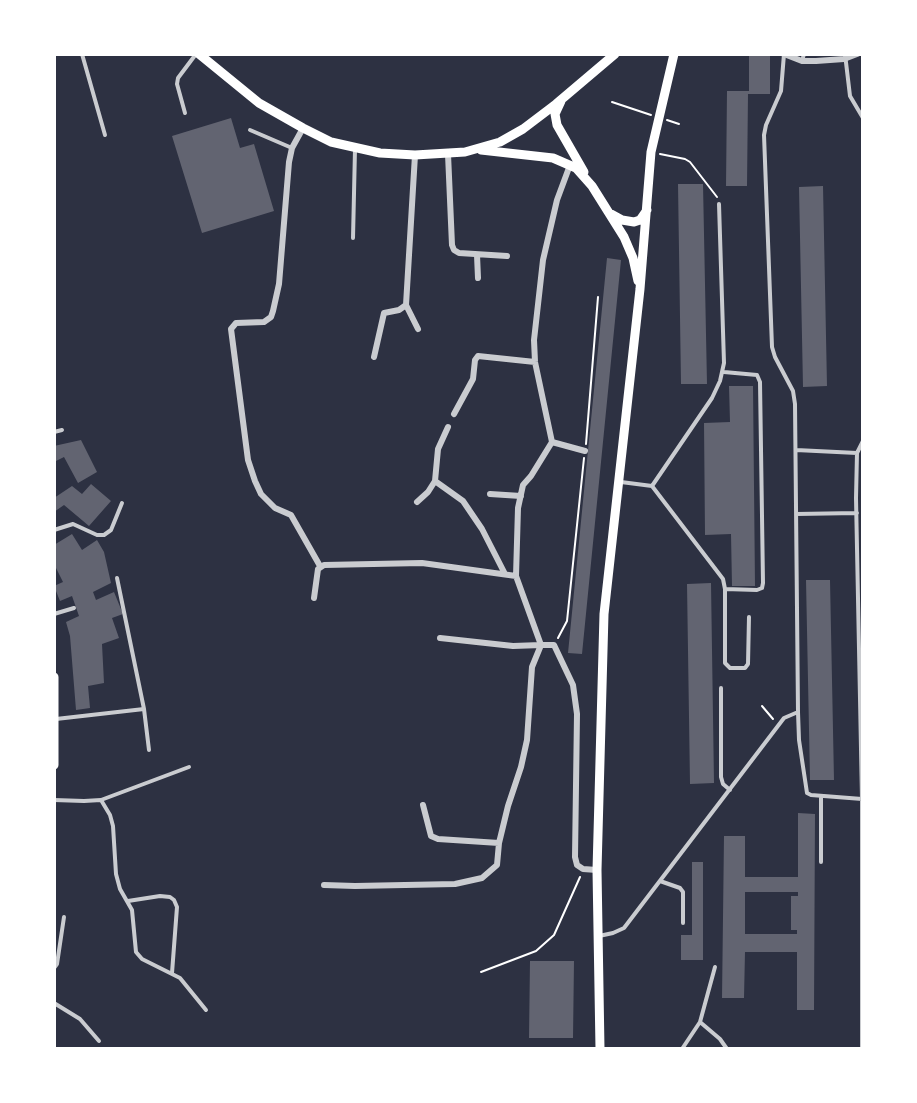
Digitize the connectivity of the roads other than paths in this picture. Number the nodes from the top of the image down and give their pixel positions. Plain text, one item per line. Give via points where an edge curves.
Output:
1 (82, 54) edge
2 (197, 54) edge
3 (615, 54) edge
4 (674, 54) edge
5 (784, 54) edge
6 (857, 54) edge
7 (844, 56) edge
8 (803, 57) edge
9 (562, 99) junction
10 (185, 113) dead end
11 (863, 118) edge
12 (303, 128) junction
13 (250, 130) dead end
14 (105, 135) dead end
15 (292, 148) junction
16 (355, 149) junction
17 (475, 150) junction
18 (448, 154) junction
19 (415, 155) junction
20 (570, 165) junction
21 (592, 186) junction
22 (719, 204) road end
23 (648, 208) junction
24 (609, 212) junction
25 (353, 238) dead end
26 (477, 255) junction
27 (507, 256) dead end
28 (477, 278) dead end
29 (640, 290) junction
30 (406, 304) junction
31 (418, 329) dead end
32 (374, 357) dead end
33 (535, 362) junction
34 (724, 372) junction
35 (454, 414) dead end
36 (448, 427) dead end
37 (62, 430) dead end
38 (54, 432) edge
39 (863, 441) edge
40 (552, 442) junction
41 (796, 450) junction
42 (585, 452) road end
43 (857, 453) junction
44 (435, 481) junction
45 (620, 482) junction
46 (652, 486) junction
47 (490, 495) dead end
48 (521, 496) junction
49 (417, 502) dead end
50 (122, 503) dead end
51 (796, 513) junction
52 (857, 513) junction
53 (54, 530) edge
54 (320, 566) junction
55 (505, 574) junction
56 (516, 576) junction
57 (117, 578) dead end
58 (725, 589) junction
59 (314, 598) dead end
60 (74, 608) dead end
61 (54, 615) edge
62 (749, 617) dead end
63 (440, 638) dead end
64 (541, 645) junction
65 (54, 677) edge
66 (721, 688) dead end
67 (144, 709) junction
68 (798, 712) junction
69 (56, 719) junction
70 (149, 750) dead end
71 (54, 765) edge
72 (189, 767) dead end
73 (730, 790) junction
74 (821, 796) junction
75 (862, 799) edge
76 (54, 800) edge
77 (101, 800) junction
78 (423, 805) dead end
79 (862, 818) edge
80 (499, 843) junction
81 (821, 862) dead end
82 (597, 870) junction
83 (660, 881) junction
84 (324, 885) dead end
85 (128, 901) junction
86 (64, 917) dead end
87 (683, 923) dead end
88 (598, 936) junction
89 (715, 967) dead end
90 (54, 968) edge
91 (172, 973) junction
92 (862, 982) edge
93 (54, 1003) edge
94 (206, 1010) dead end
95 (700, 1022) junction
96 (99, 1041) dead end
97 (600, 1049) edge
98 (682, 1049) edge
99 (728, 1049) edge
100 (862, 1049) edge

1 - 14 lane
2 - 10 lane via 178,78
2 - 12 main road via 259,103
3 - 9 main road
4 - 23 main road via 651,152
5 - 8 street
5 - 41 lane via 782,90 764,135 772,347 795,399
6 - 7 street
7 - 8 street
7 - 11 lane via 850,96
9 - 17 main road via 513,135
9 - 21 main road via 555,114 557,125
12 - 15 street
12 - 16 main road
13 - 15 lane
15 - 54 street via 279,284 271,317 264,322 236,322 231,329 248,460 261,495 275,508 291,515
16 - 19 main road
16 - 25 lane
17 - 18 main road
17 - 20 main road via 538,155
18 - 19 main road
18 - 26 street via 452,245 459,253
19 - 30 street
20 - 21 main road
20 - 33 street via 543,260
21 - 24 main road
22 - 34 lane
23 - 24 main road via 634,222
23 - 29 main road
24 - 29 main road via 633,258
26 - 27 street
26 - 28 street
29 - 45 main road
30 - 31 street
30 - 32 street via 384,313
33 - 35 street via 478,356 473,379
33 - 40 street
34 - 46 lane
34 - 58 lane via 757,375 760,382 763,583 757,590
36 - 44 street via 438,449
37 - 38 lane
39 - 43 lane
40 - 42 street
40 - 48 street via 523,485
41 - 43 lane
41 - 51 lane
43 - 52 lane
44 - 49 street
44 - 55 street via 463,501
45 - 46 lane
45 - 82 main road via 604,614
46 - 58 lane via 719,572
47 - 48 street
48 - 56 street
50 - 53 lane via 111,530 104,535 73,524
51 - 52 lane
51 - 68 lane
52 - 75 lane
54 - 55 street via 422,564
54 - 59 street
55 - 56 street
56 - 64 street
57 - 67 lane
58 - 62 lane via 725,663 730,668 745,668 748,664
60 - 61 lane
63 - 64 street
64 - 80 street via 531,667 527,740
64 - 82 street via 554,645 573,685 577,714 575,857 583,869
65 - 69 main road
66 - 73 lane via 721,777
67 - 69 lane
67 - 70 lane
68 - 73 lane via 784,718
68 - 74 lane via 804,787 807,793
69 - 71 main road
72 - 77 lane
73 - 83 lane
74 - 75 lane
74 - 81 lane
75 - 79 lane
76 - 77 lane
77 - 85 lane via 113,826 116,874
78 - 80 street via 431,836
79 - 92 lane
80 - 84 street via 497,865 482,878 455,884
82 - 88 main road
83 - 87 lane via 683,891
83 - 88 lane via 624,928
85 - 91 lane via 136,952 142,959
85 - 91 lane via 160,896 174,900 177,907
86 - 90 lane
88 - 97 main road
89 - 95 lane
91 - 94 lane
92 - 100 lane
93 - 96 lane via 80,1019
95 - 98 lane
95 - 99 lane

